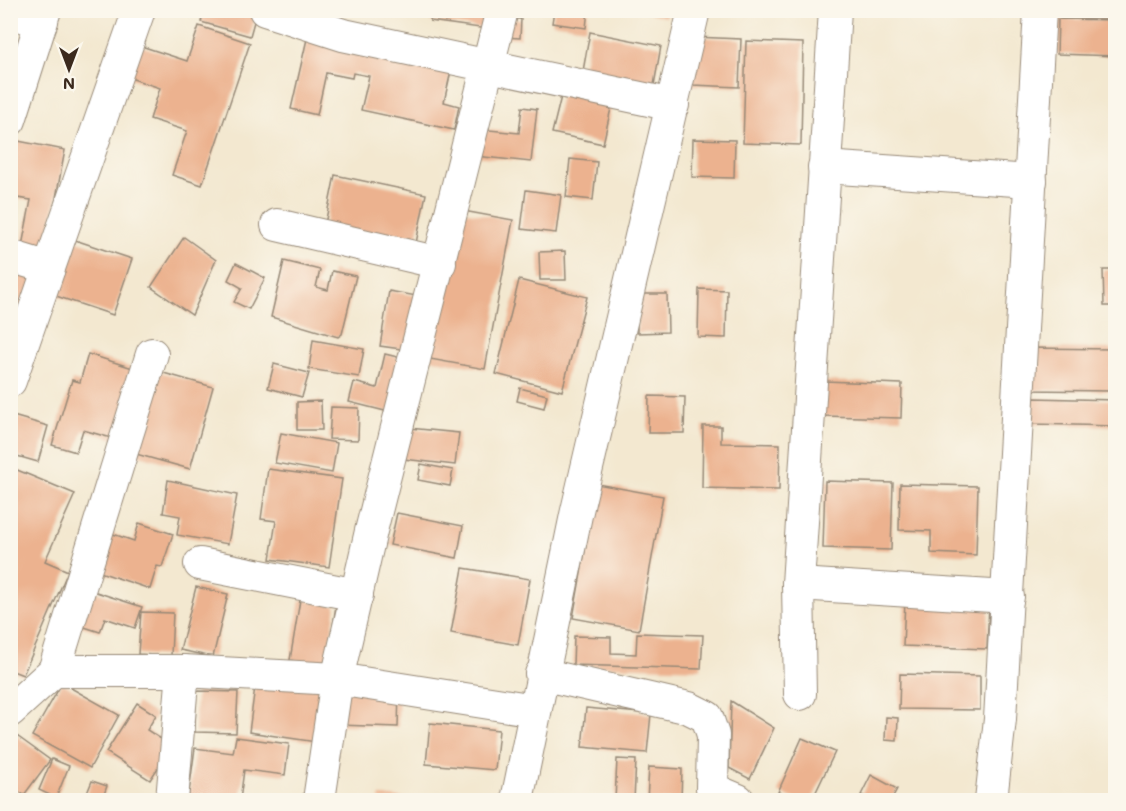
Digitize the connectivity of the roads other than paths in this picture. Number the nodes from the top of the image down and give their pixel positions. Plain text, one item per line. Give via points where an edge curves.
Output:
1 (139, 10) edge
2 (265, 10) edge
3 (502, 10) edge
4 (694, 10) edge
5 (835, 10) edge
6 (1040, 10) edge
7 (10, 13) edge
8 (44, 16) edge
9 (489, 65) junction
10 (673, 105) junction
11 (10, 120) edge
12 (824, 167) junction
13 (1031, 181) junction
14 (277, 225) dead end
15 (10, 256) edge
16 (440, 263) junction
17 (49, 268) junction
18 (152, 354) dead end
19 (10, 381) edge
20 (200, 564) dead end
21 (798, 584) junction
22 (357, 596) junction
23 (1008, 597) junction
24 (54, 671) junction
25 (183, 672) junction
26 (541, 674) junction
27 (338, 679) junction
28 (800, 694) dead end
29 (535, 710) junction
30 (10, 711) edge
31 (720, 797) edge
32 (172, 801) edge
33 (319, 801) edge
34 (517, 801) edge
35 (991, 801) edge

1 - 17 street
2 - 9 street via 343,34
3 - 9 street
4 - 10 street
5 - 12 street
6 - 13 street
7 - 8 street
8 - 11 street
9 - 10 street
9 - 16 street
10 - 26 street
12 - 13 street
12 - 21 street
13 - 23 street
14 - 16 street
15 - 17 street
16 - 22 street
17 - 19 street
18 - 24 street
20 - 22 street
21 - 23 street
21 - 28 street
22 - 27 street
23 - 35 street
24 - 25 street
24 - 30 street
25 - 27 street
25 - 32 street
26 - 29 street
26 - 31 street via 688,708 707,717 713,735
27 - 29 street
27 - 33 street
29 - 34 street

